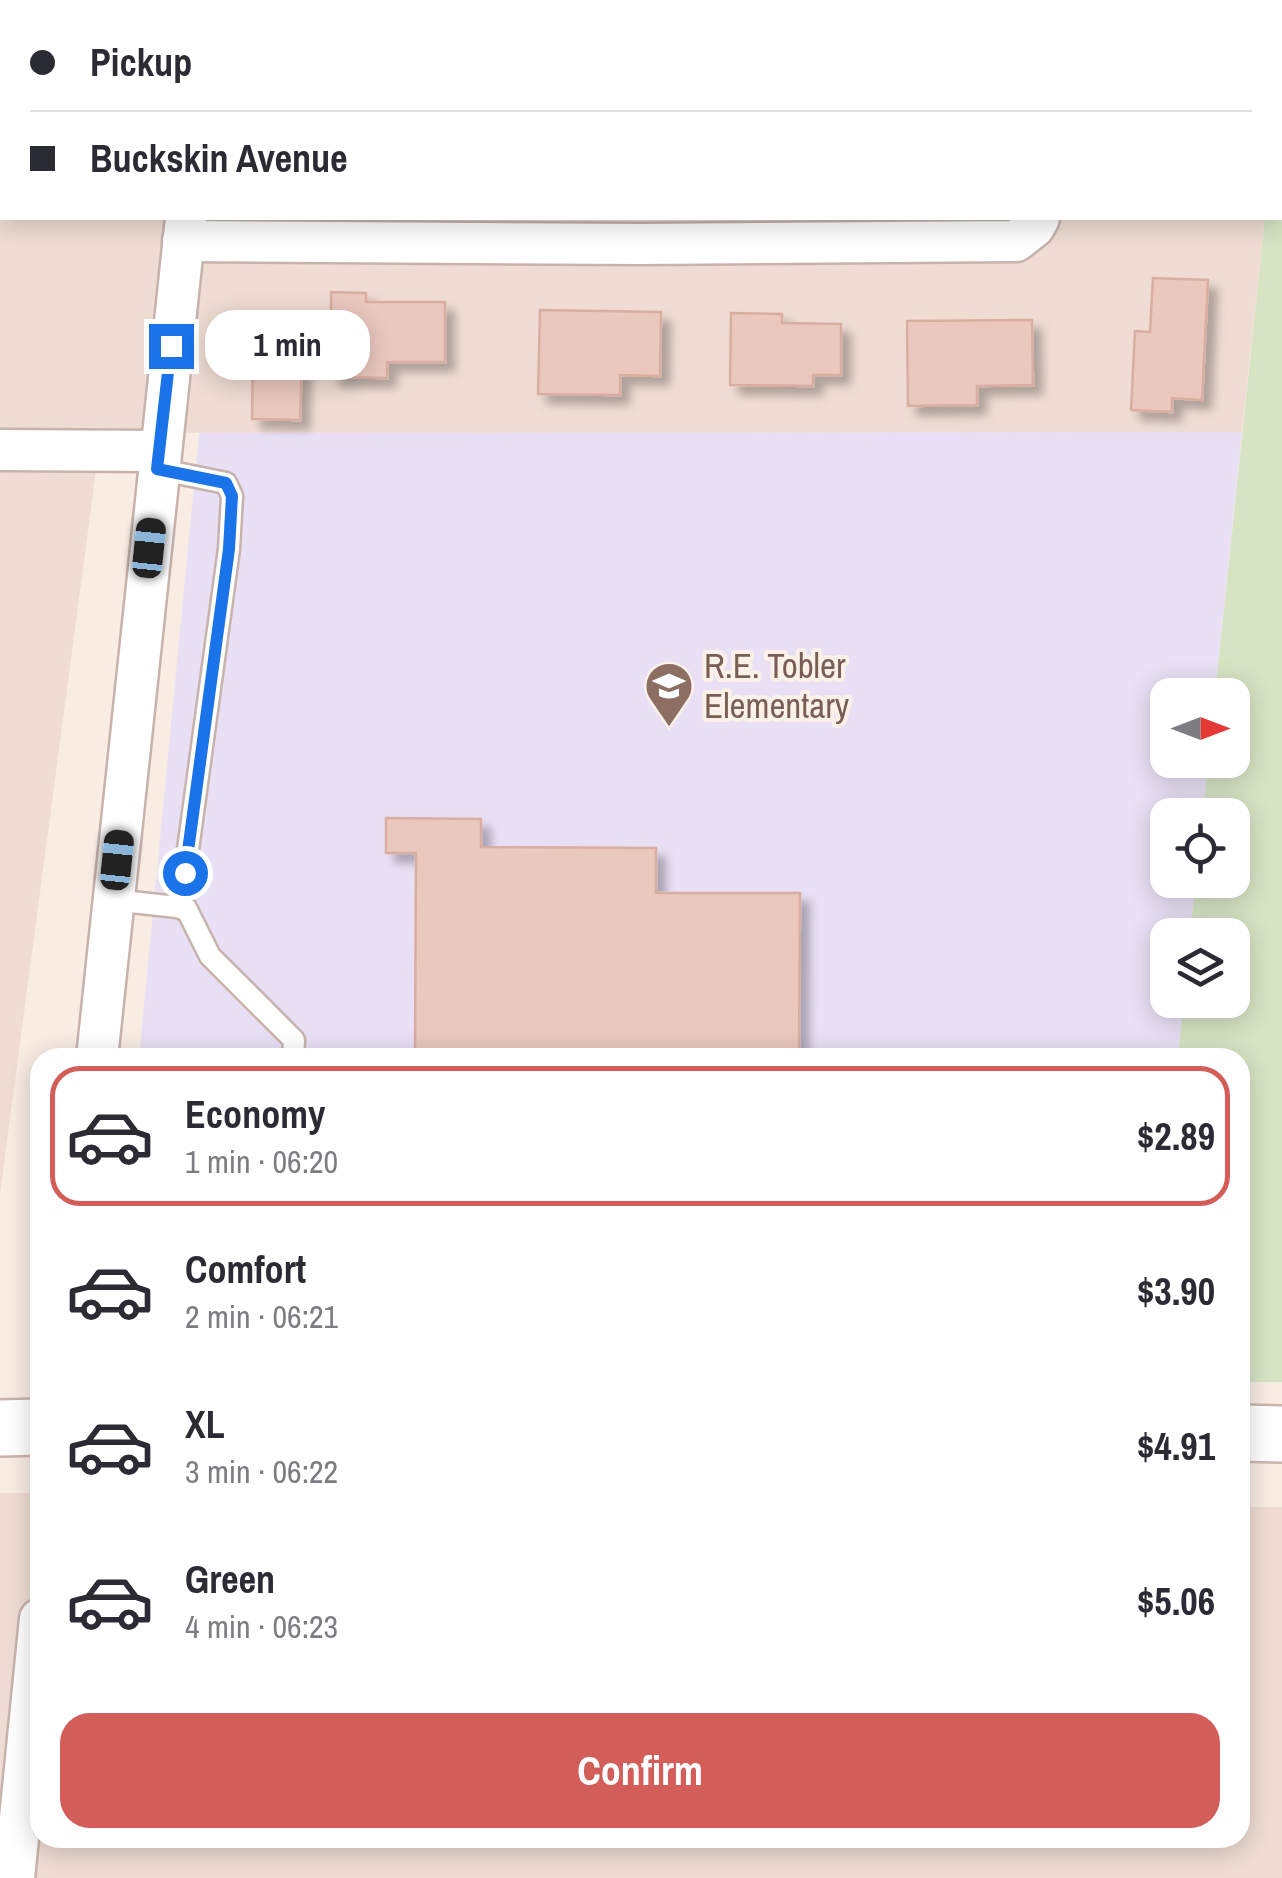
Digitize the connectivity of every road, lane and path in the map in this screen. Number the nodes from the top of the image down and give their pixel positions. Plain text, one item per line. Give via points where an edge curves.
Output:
1 (1036, 222) edge
2 (184, 229) edge
3 (642, 231) edge
4 (0, 450) edge
5 (158, 460) junction
6 (113, 900) junction
7 (180, 908) junction
8 (98, 1048) edge
9 (294, 1048) edge
10 (0, 1428) edge
11 (30, 1428) edge
12 (1250, 1433) edge
13 (1282, 1434) edge
14 (30, 1718) edge
15 (14, 1878) edge

1 - 3 street via 1016,241
2 - 3 street
2 - 5 street
4 - 5 street
5 - 6 street
5 - 7 lane via 226,483 232,496
6 - 7 lane
6 - 8 street
7 - 9 lane via 186,908 210,956 294,1040
10 - 11 main road
12 - 13 main road
14 - 15 street

